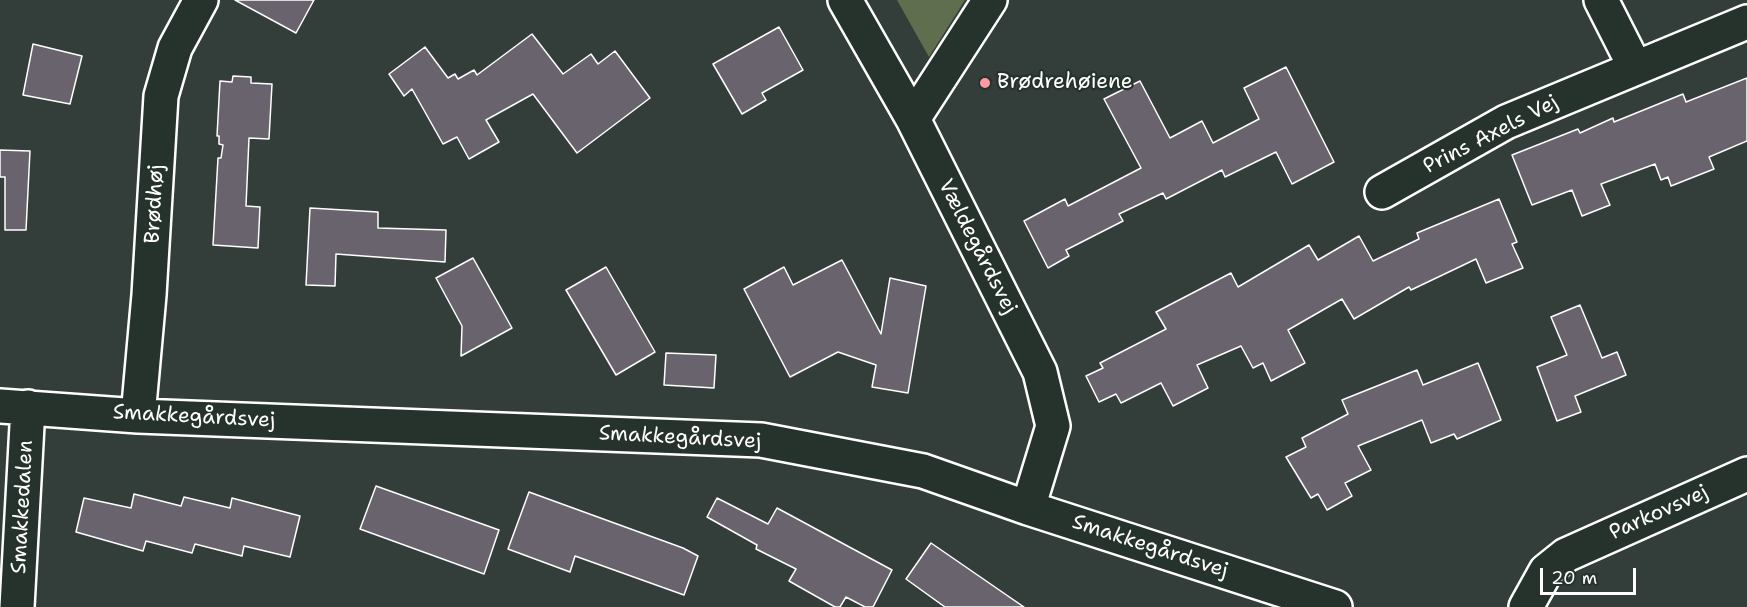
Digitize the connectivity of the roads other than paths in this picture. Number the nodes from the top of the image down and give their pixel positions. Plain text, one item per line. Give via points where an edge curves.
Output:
1 (201, 0) edge
2 (845, 0) edge
3 (990, 0) edge
4 (1601, 0) edge
5 (1747, 22) edge
6 (1635, 66) junction
7 (913, 119) junction
8 (1382, 192) dead end
9 (14, 406) edge
10 (138, 416) junction
11 (1747, 474) edge
12 (1028, 508) junction
13 (17, 607) edge
14 (1335, 607) edge
15 (1526, 607) edge

1 - 10 street, Brødhøj via 175,48 161,96
2 - 7 street, Vældegårdsvej
3 - 7 street
4 - 6 street
5 - 6 street, Prins Axels Vej
6 - 8 street, Prins Axels Vej via 1506,122
7 - 12 street, Vældegårdsvej via 1040,372 1053,426
9 - 10 street, Smakkegårdsvej
9 - 13 street, Smakkedalen
10 - 12 street, Smakkegårdsvej via 761,440 923,471
11 - 15 street, Parkovsvej via 1566,555 1546,571
12 - 14 street, Smakkegårdsvej

